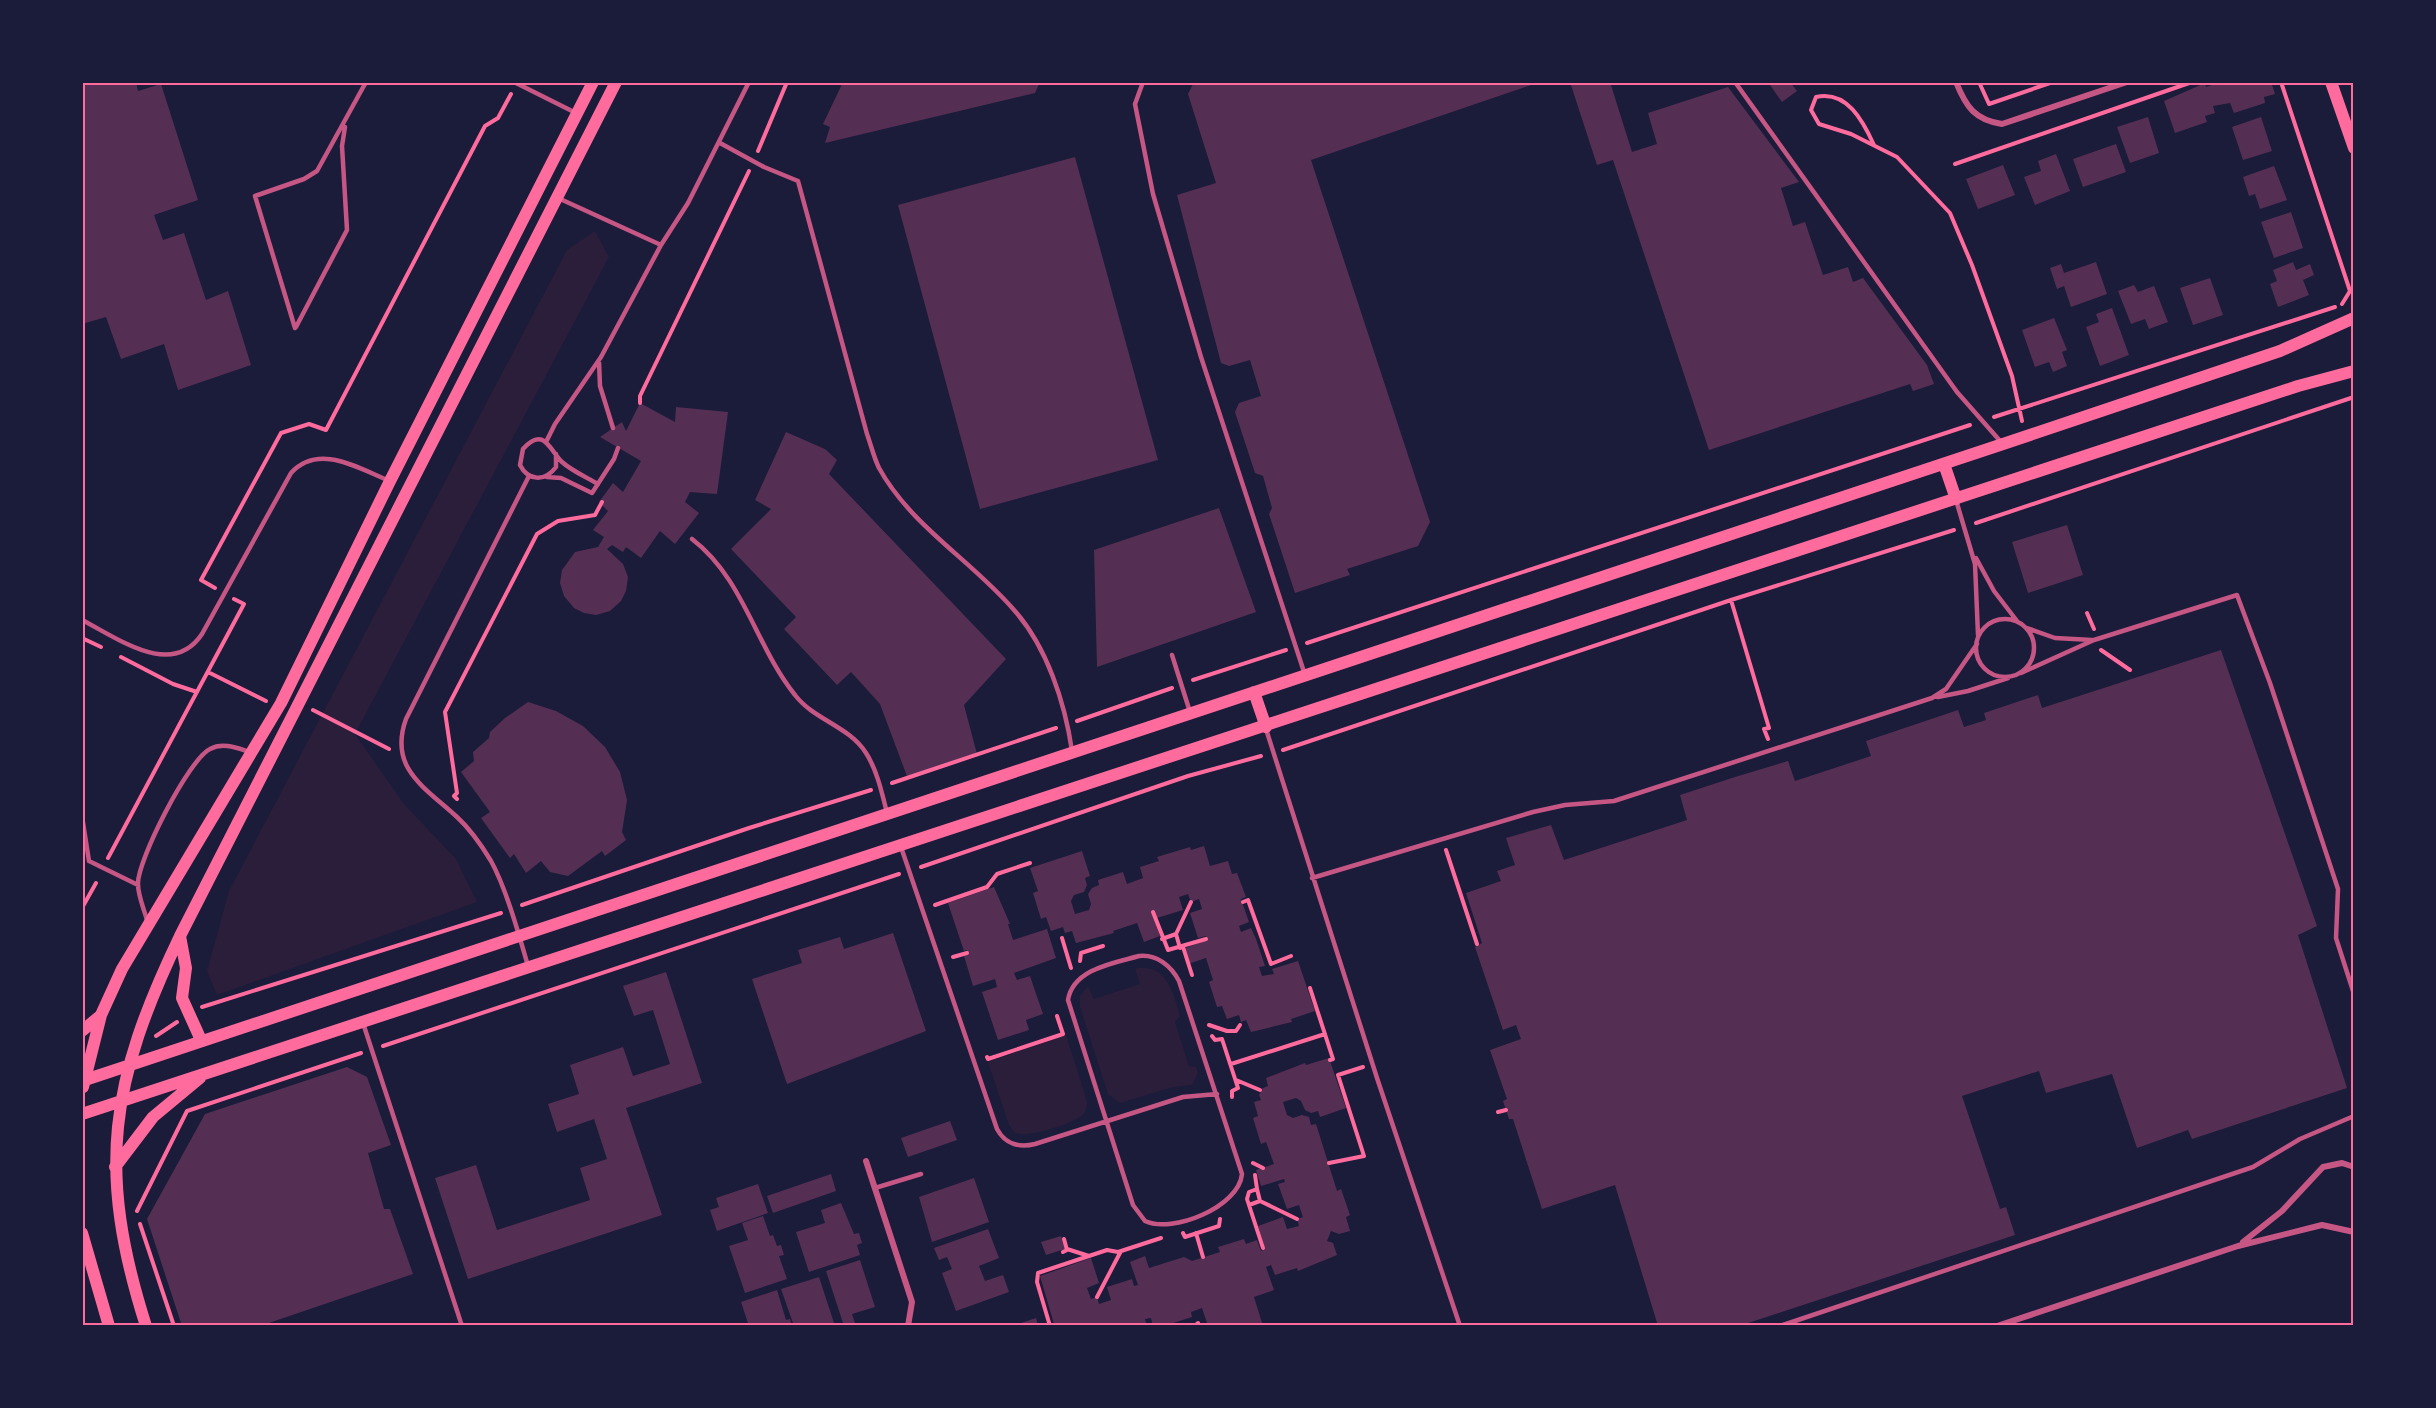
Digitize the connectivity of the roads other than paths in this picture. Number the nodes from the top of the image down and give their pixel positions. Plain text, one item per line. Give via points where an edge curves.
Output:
1 (366, 82) edge
2 (514, 82) edge
3 (593, 82) edge
4 (616, 82) edge
5 (750, 82) edge
6 (1143, 82) edge
7 (1736, 82) edge
8 (1956, 82) edge
9 (2127, 82) edge
10 (2331, 82) edge
11 (577, 113) junction
12 (346, 121) junction
13 (595, 123) junction
14 (720, 143) junction
15 (2353, 149) edge
16 (539, 188) junction
17 (558, 198) junction
18 (661, 245) junction
19 (2354, 318) edge
20 (599, 360) junction
21 (2354, 371) edge
22 (613, 428) dead end
23 (546, 442) junction
24 (2003, 444) junction
25 (618, 448) dead end
26 (556, 454) junction
27 (1944, 464) junction
28 (529, 476) junction
29 (546, 477) junction
30 (390, 481) junction
31 (598, 484) junction
32 (408, 489) junction
33 (1956, 499) junction
34 (692, 539) dead end
35 (1969, 541) junction
36 (82, 620) edge
37 (2021, 624) junction
38 (2097, 639) junction
39 (1977, 641) junction
40 (1172, 655) dead end
41 (2018, 674) junction
42 (1305, 675) junction
43 (1254, 692) junction
44 (1932, 698) junction
45 (1190, 712) junction
46 (1266, 727) junction
47 (1072, 751) junction
48 (253, 753) junction
49 (887, 813) junction
50 (82, 816) edge
51 (901, 847) junction
52 (89, 861) junction
53 (82, 867) edge
54 (1312, 879) junction
55 (138, 885) junction
56 (148, 921) junction
57 (180, 936) junction
58 (519, 936) junction
59 (529, 969) junction
60 (2354, 994) edge
61 (101, 1015) junction
62 (363, 1022) junction
63 (82, 1031) edge
64 (201, 1040) junction
65 (127, 1066) junction
66 (206, 1073) junction
67 (83, 1083) edge
68 (1216, 1094) junction
69 (120, 1101) junction
70 (82, 1114) edge
71 (2354, 1116) edge
72 (1106, 1122) junction
73 (866, 1161) dead end
74 (115, 1167) junction
75 (2354, 1167) edge
76 (921, 1174) dead end
77 (875, 1188) junction
78 (2354, 1232) edge
79 (82, 1233) edge
80 (2238, 1246) junction
81 (109, 1326) edge
82 (146, 1326) edge
83 (462, 1326) edge
84 (908, 1326) edge
85 (1460, 1326) edge
86 (1780, 1326) edge
87 (1997, 1326) edge

1 - 12 lane
2 - 11 lane
3 - 11 main road
4 - 13 main road
5 - 14 lane
6 - 42 lane via 1135,104 1153,194 1201,357
7 - 24 lane via 1950,382
8 - 9 street via 1966,107 1986,122 2002,124
10 - 15 main road
11 - 13 main road
11 - 16 main road
12 - 12 lane via 342,146 347,230 295,328 255,196 315,173
13 - 17 main road
14 - 18 lane
14 - 47 lane via 798,181 879,468 910,510 1015,611 1043,655 1068,724
16 - 17 main road
16 - 30 main road
17 - 18 lane
17 - 32 main road
18 - 20 lane
19 - 24 main road via 2280,351
20 - 22 lane via 600,386
20 - 23 lane
21 - 33 main road
23 - 26 lane
23 - 28 lane via 536,441 523,449 520,465
24 - 27 main road
25 - 31 lane
26 - 29 lane via 556,467
26 - 31 lane via 562,462
27 - 33 main road
27 - 42 main road
28 - 29 lane
28 - 58 lane via 406,719 402,739 409,771 468,828 490,860
29 - 31 lane via 561,478 592,494
30 - 32 main road
30 - 36 lane via 329,458 300,463 202,634 194,646 181,653 166,657
30 - 48 main road
32 - 57 main road
33 - 35 lane
33 - 46 main road
34 - 49 lane via 715,558 734,585 795,696 863,748 872,763
35 - 37 lane via 1994,591
35 - 39 lane via 1978,586
37 - 38 lane via 2055,638
37 - 39 lane via 2007,619 1995,621
37 - 41 lane via 2031,635 2034,653
38 - 41 lane
38 - 60 lane via 2237,595 2338,889 2336,938
39 - 41 lane via 1979,661 1987,671 2004,677
39 - 44 lane via 1946,689
40 - 45 lane
41 - 44 lane
42 - 43 main road
43 - 45 main road
43 - 46 main road
44 - 54 lane via 1614,801 1550,808
45 - 47 main road
46 - 51 main road
46 - 54 lane
47 - 49 main road
48 - 55 lane via 225,746 210,749 199,757 143,858
48 - 56 main road
49 - 58 main road
50 - 52 lane
51 - 59 main road
51 - 72 lane via 1000,1134 1013,1144 1027,1146
52 - 53 lane
52 - 55 lane
54 - 85 lane
55 - 56 lane
56 - 61 main road
57 - 64 main road via 186,968 182,998
57 - 65 main road via 144,1016
58 - 59 lane
58 - 64 main road
59 - 62 main road
61 - 63 main road
61 - 67 main road
62 - 66 main road
62 - 83 lane
64 - 65 main road
65 - 67 main road
65 - 69 main road
66 - 69 main road
66 - 74 main road via 153,1117
68 - 72 lane via 1183,1097
68 - 72 lane via 1240,1164 1241,1181 1234,1193 1215,1209 1169,1225 1149,1223 1136,1211
68 - 72 lane via 1178,979 1159,960 1136,957 1083,975 1069,997
69 - 70 main road
69 - 74 main road
71 - 86 lane via 2301,1139 2253,1167
73 - 77 street
74 - 82 main road via 121,1229
75 - 80 street via 2342,1163 2323,1167 2275,1218
76 - 77 lane
77 - 84 street via 912,1302
78 - 80 street via 2322,1225
79 - 81 main road
80 - 87 street

